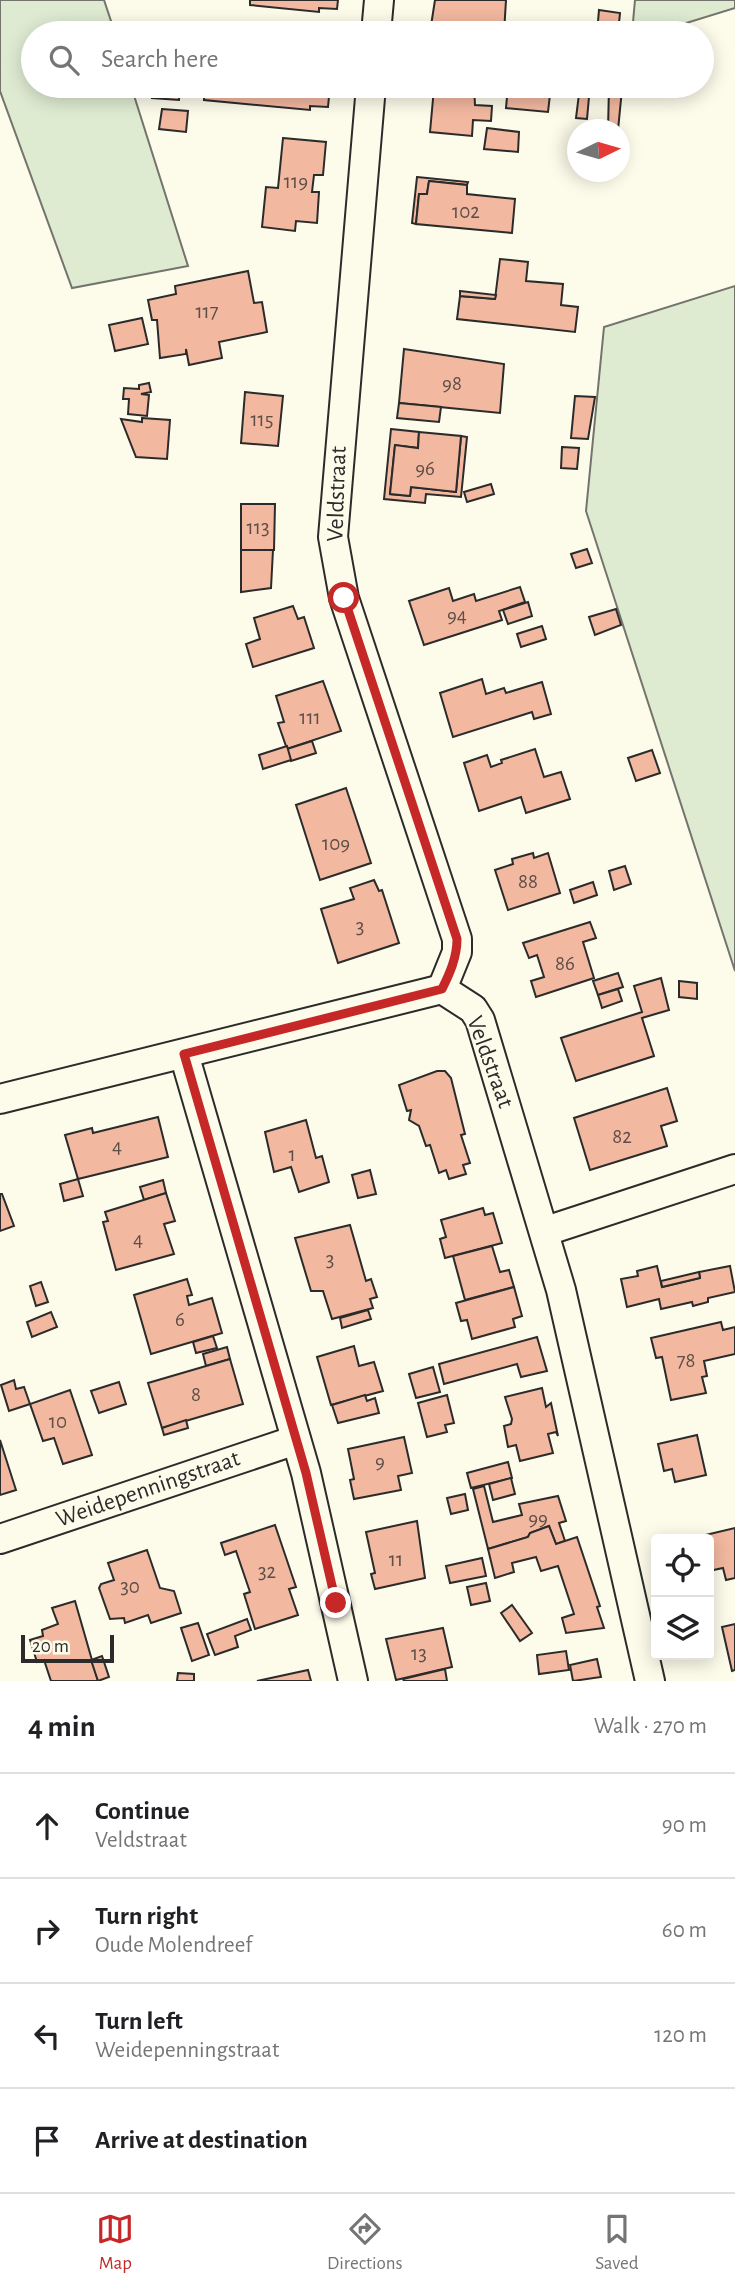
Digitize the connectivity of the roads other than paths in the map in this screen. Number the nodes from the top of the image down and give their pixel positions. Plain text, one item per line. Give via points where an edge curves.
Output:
1 (379, 0) edge
2 (377, 21) edge
3 (370, 98) edge
4 (442, 989) junction
5 (184, 1054) junction
6 (0, 1099) edge
7 (735, 1169) edge
8 (546, 1231) junction
9 (296, 1440) junction
10 (0, 1539) edge
11 (353, 1681) edge
12 (650, 1681) edge

1 - 2 street
3 - 4 street, Veldstraat via 333,537 344,598 457,939 457,952
4 - 5 street
4 - 8 street, Veldstraat via 473,1009 480,1020
5 - 6 street
5 - 9 street
7 - 8 street
8 - 12 street, Veldstraat
9 - 10 street, Weidepenningstraat
9 - 11 street

